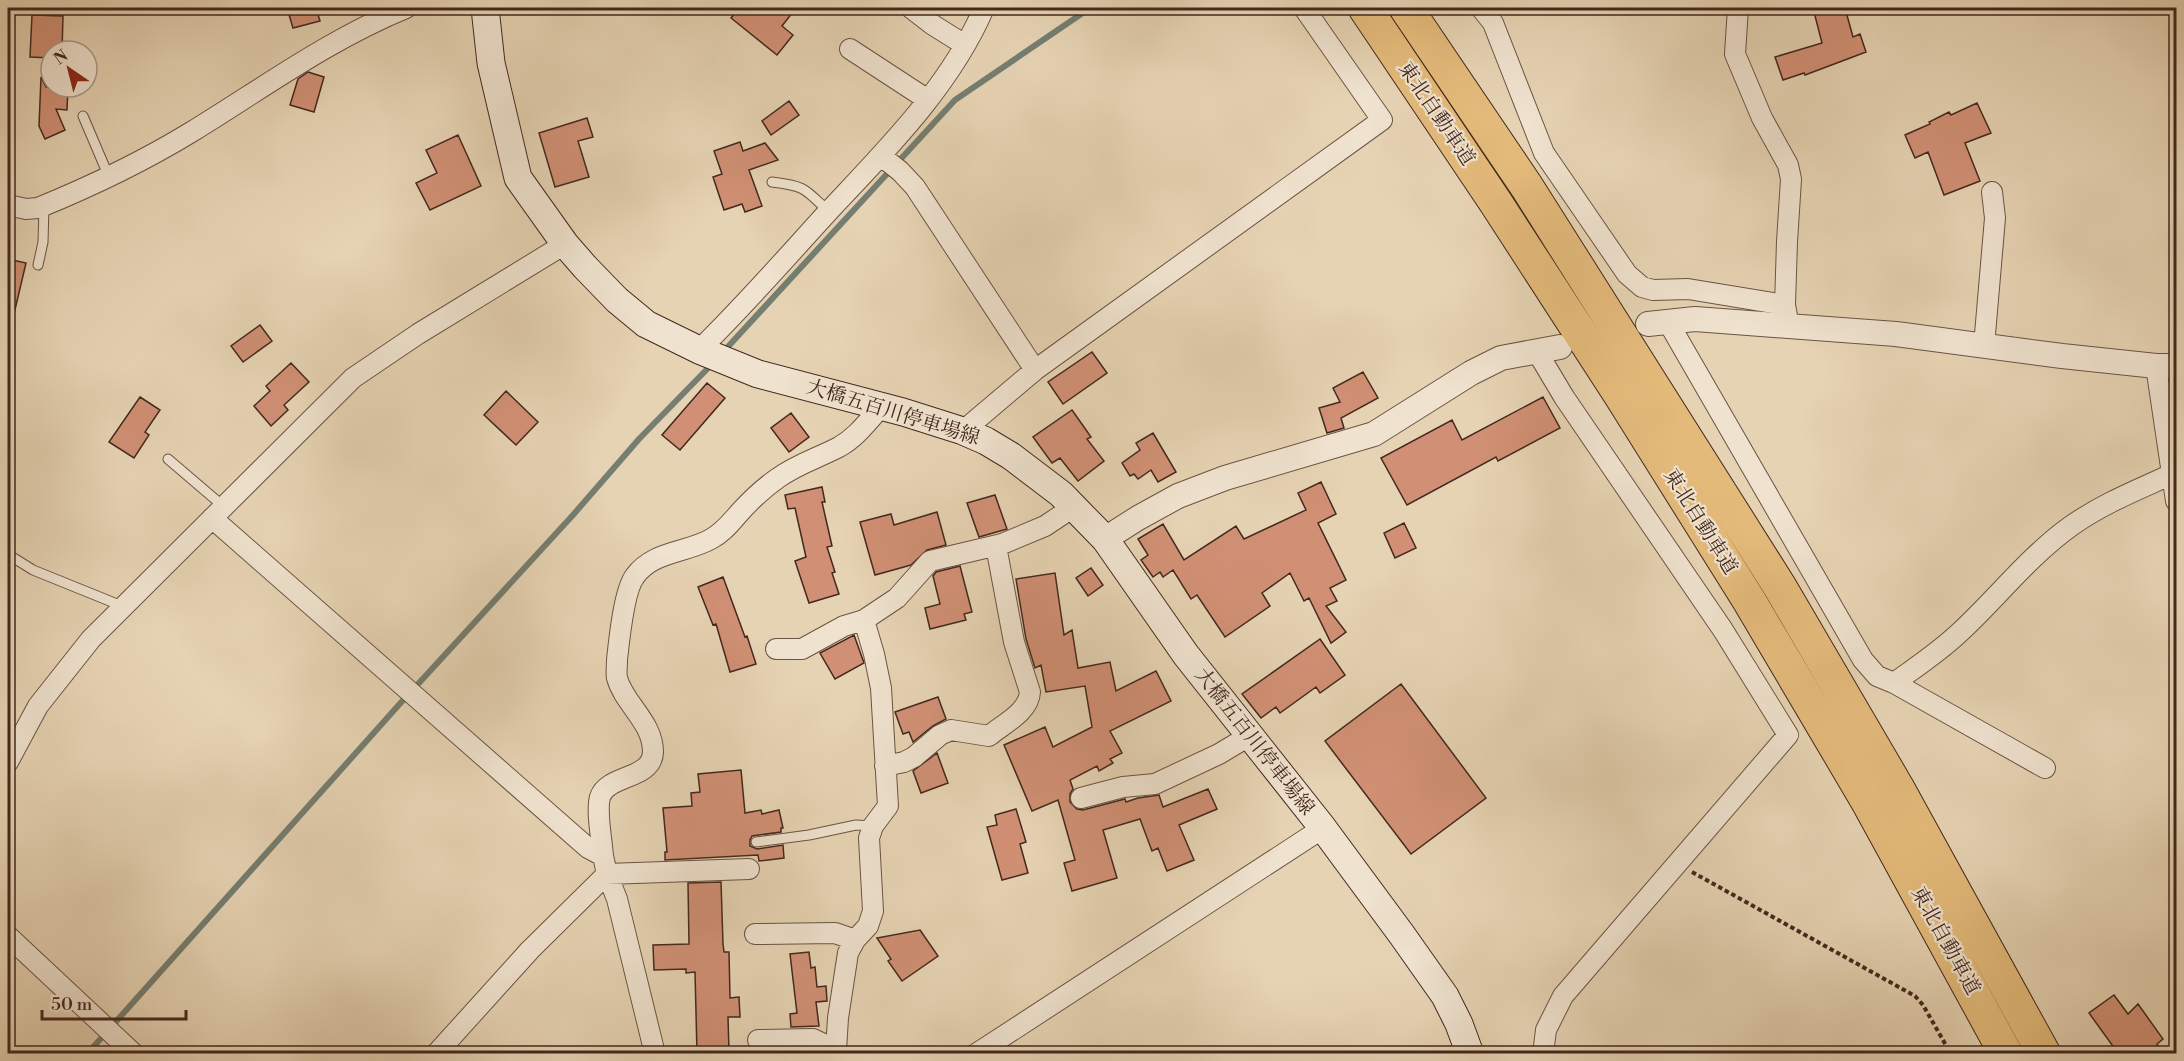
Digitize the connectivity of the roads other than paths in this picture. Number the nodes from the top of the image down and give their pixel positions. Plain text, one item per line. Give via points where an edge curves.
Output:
1 (406, 8) edge
2 (485, 8) edge
3 (911, 8) edge
4 (984, 8) edge
5 (1304, 8) edge
6 (1365, 8) edge
7 (1406, 8) edge
8 (1481, 8) edge
9 (1738, 8) edge
10 (965, 45) junction
11 (850, 49) dead end
12 (927, 100) junction
13 (83, 116) dead end
14 (890, 163) junction
15 (110, 177) junction
16 (772, 182) dead end
17 (1992, 192) dead end
18 (8, 205) edge
19 (44, 206) junction
20 (829, 212) junction
21 (565, 244) junction
22 (38, 265) dead end
23 (1787, 316) junction
24 (1658, 323) joint
25 (1984, 346) junction
26 (1560, 347) dead end
27 (1536, 350) junction
28 (712, 355) junction
29 (2166, 366) edge
30 (1035, 370) junction
31 (881, 407) junction
32 (963, 431) junction
33 (168, 459) dead end
34 (2172, 474) junction
35 (2176, 501) edge
36 (1075, 506) junction
37 (218, 512) junction
38 (1105, 539) junction
39 (996, 546) junction
40 (9, 555) edge
41 (122, 606) junction
42 (864, 620) junction
43 (776, 649) dead end
44 (1894, 683) junction
45 (1249, 736) junction
46 (9, 754) edge
47 (885, 766) junction
48 (2044, 768) dead end
49 (1081, 798) dead end
50 (873, 826) junction
51 (1323, 828) junction
52 (756, 842) dead end
53 (605, 865) junction
54 (749, 869) dead end
55 (755, 934) dead end
56 (8, 936) edge
57 (855, 940) junction
58 (758, 1040) dead end
59 (837, 1052) edge
60 (135, 1053) edge
61 (436, 1053) edge
62 (655, 1053) edge
63 (976, 1053) edge
64 (1470, 1053) edge
65 (1543, 1053) edge
66 (2006, 1053) edge
67 (2044, 1053) edge

1 - 15 street via 294,66 193,131
2 - 21 main road, 大橋五百川停車場線 via 491,63 518,178
3 - 10 street
4 - 10 street
5 - 30 street via 1382,120
6 - 66 highway, 東北自動車道 via 1496,203 1750,602 1868,802
7 - 67 highway, 東北自動車道 via 1527,187 1780,588 1897,787
8 - 23 street via 1492,23 1544,153 1627,273 1642,287 1653,290 1688,289
9 - 23 street via 1735,54 1791,179
10 - 12 street
11 - 12 street
12 - 14 street
13 - 15 lane
14 - 20 street
14 - 30 street via 915,187
15 - 19 street
16 - 20 lane via 797,185 810,192
17 - 25 street via 1995,218
18 - 19 street via 26,209
19 - 22 lane
20 - 28 street
21 - 28 main road, 大橋五百川停車場線 via 617,300 646,324
21 - 37 street via 353,378
23 - 24 street
23 - 25 street
24 - 44 street via 1863,660 1877,676
25 - 29 street
26 - 27 street
27 - 38 street via 1501,358 1471,373 1374,434 1178,496
27 - 65 street via 1723,630 1788,735 1563,996 1546,1030
28 - 31 main road, 大橋五百川停車場線 via 758,374
29 - 34 street
30 - 32 street
31 - 32 main road, 大橋五百川停車場線
31 - 53 street via 856,436 778,478 724,531 651,561 634,577 629,588 617,673 622,689 647,729 652,752 649,763 637,773 602,793 599,806
32 - 36 main road, 大橋五百川停車場線 via 1011,456
33 - 37 lane
34 - 35 street
34 - 44 street via 2108,502 2072,525 2051,541 1958,635
36 - 38 main road, 大橋五百川停車場線
36 - 39 street via 1045,526
37 - 41 street
37 - 53 street
38 - 45 main road, 大橋五百川停車場線 via 1186,655
39 - 42 street via 930,561 897,598
39 - 47 street via 1030,701 989,736 951,730 914,757
40 - 41 lane via 42,574
41 - 46 street via 52,686
42 - 43 street via 844,626 802,649
42 - 47 street via 881,688
44 - 48 street
45 - 49 street via 1155,784 1123,787
45 - 51 main road, 大橋五百川停車場線
47 - 50 street via 888,806
50 - 52 lane via 856,825
50 - 57 street via 869,838 873,911 868,926
51 - 63 street
51 - 64 main road, 大橋五百川停車場線 via 1445,996
53 - 54 street
53 - 61 street
53 - 62 street
55 - 57 street via 835,933
56 - 60 street
57 - 59 street via 848,953
58 - 59 street via 813,1039

